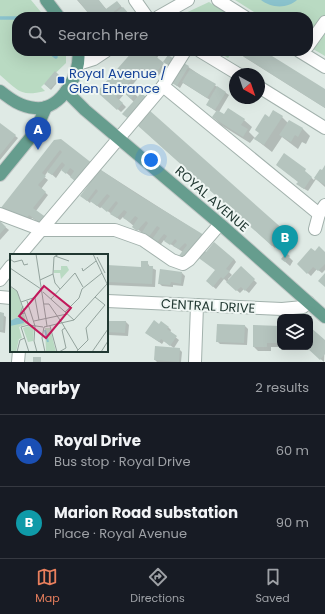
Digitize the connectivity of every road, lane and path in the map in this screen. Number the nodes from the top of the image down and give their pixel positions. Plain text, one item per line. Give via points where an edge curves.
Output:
1 (46, 0) edge
2 (134, 0) edge
3 (188, 0) edge
4 (218, 0) edge
5 (55, 12) edge
6 (143, 12) edge
7 (167, 12) edge
8 (237, 12) edge
9 (325, 22) edge
10 (313, 38) edge
11 (78, 56) edge
12 (98, 56) edge
13 (182, 56) edge
14 (208, 56) edge
15 (311, 56) edge
16 (78, 64) junction
17 (325, 67) edge
18 (229, 69) edge
19 (163, 86) junction
20 (0, 91) edge
21 (66, 91) junction
22 (265, 91) edge
23 (46, 107) junction
24 (325, 128) edge
25 (118, 137) junction
26 (0, 175) edge
27 (322, 210) edge
28 (0, 214) edge
29 (220, 224) junction
30 (315, 229) dead end
31 (42, 230) junction
32 (21, 254) edge
33 (10, 267) edge
34 (0, 280) edge
35 (0, 297) edge
36 (10, 298) edge
37 (108, 301) edge
38 (308, 302) junction
39 (198, 305) junction
40 (325, 317) edge
41 (19, 352) edge
42 (18, 362) edge
43 (195, 362) edge

1 - 5 main road
2 - 6 street
3 - 7 street
4 - 8 street
9 - 10 street
11 - 16 main road
12 - 16 street
13 - 19 street
14 - 18 street
15 - 17 street
16 - 21 main road
19 - 25 street
19 - 27 street
20 - 23 main road via 25,106 36,109
21 - 23 main road via 57,101
21 - 25 main road, ROYAL AVENUE
22 - 24 street
23 - 26 main road via 35,132
25 - 29 main road, ROYAL AVENUE
25 - 31 street
27 - 30 street
28 - 31 street
29 - 31 street via 183,264 172,260 143,240 115,230
29 - 38 main road, ROYAL AVENUE
31 - 32 street
33 - 34 street
35 - 36 street
37 - 39 street, CENTRAL DRIVE
38 - 39 street, CENTRAL DRIVE via 303,307 282,309
38 - 40 main road, ROYAL AVENUE
39 - 43 street
41 - 42 street

